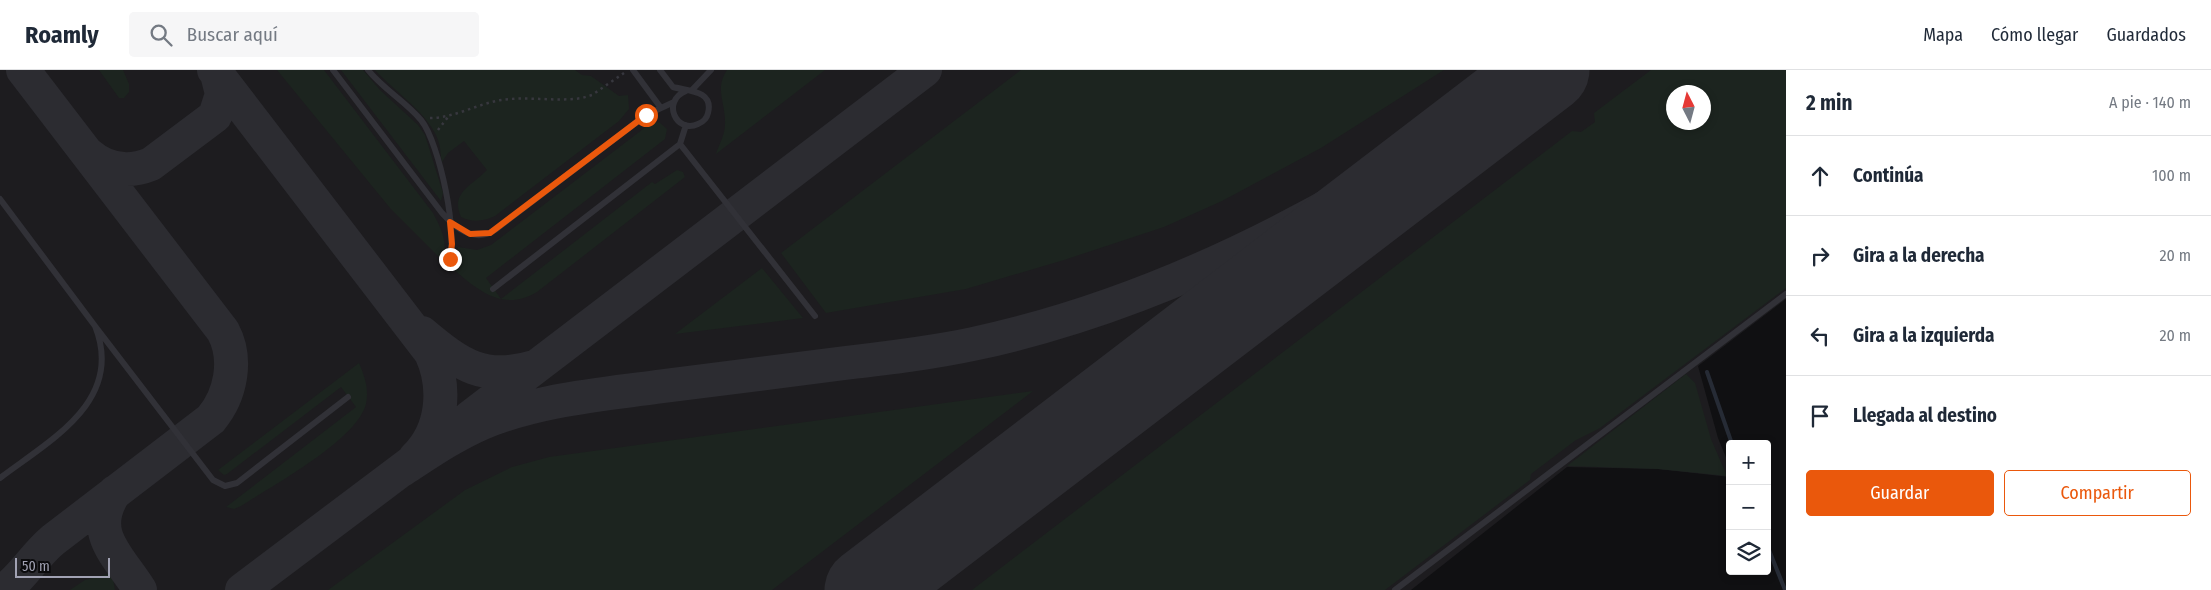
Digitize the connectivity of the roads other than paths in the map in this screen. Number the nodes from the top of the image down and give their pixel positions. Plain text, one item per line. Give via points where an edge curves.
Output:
1 (332, 70) edge
2 (368, 70) edge
3 (631, 70) edge
4 (660, 70) edge
5 (711, 70) edge
6 (689, 90) junction
7 (674, 102) junction
8 (661, 108) junction
9 (686, 125) junction
10 (680, 144) junction
11 (0, 199) edge
12 (450, 222) junction
13 (448, 264) dead end
14 (494, 290) dead end
15 (1786, 294) edge
16 (814, 316) dead end
17 (95, 326) junction
18 (348, 397) dead end
19 (0, 478) edge
20 (1395, 590) edge

1 - 12 lane
2 - 12 lane via 426,128 447,196
3 - 8 lane
4 - 6 lane via 673,87
5 - 6 lane
6 - 7 lane via 681,93
6 - 9 lane via 703,95 709,105 703,122
7 - 8 lane
7 - 9 lane via 676,119
8 - 12 lane via 646,115 490,233 470,234
9 - 10 lane
10 - 14 lane
10 - 16 lane
11 - 17 lane
12 - 13 lane via 452,244
15 - 20 lane
17 - 18 lane via 213,480 225,486 237,483
17 - 19 lane via 102,347 102,368 97,389 85,409 67,428

